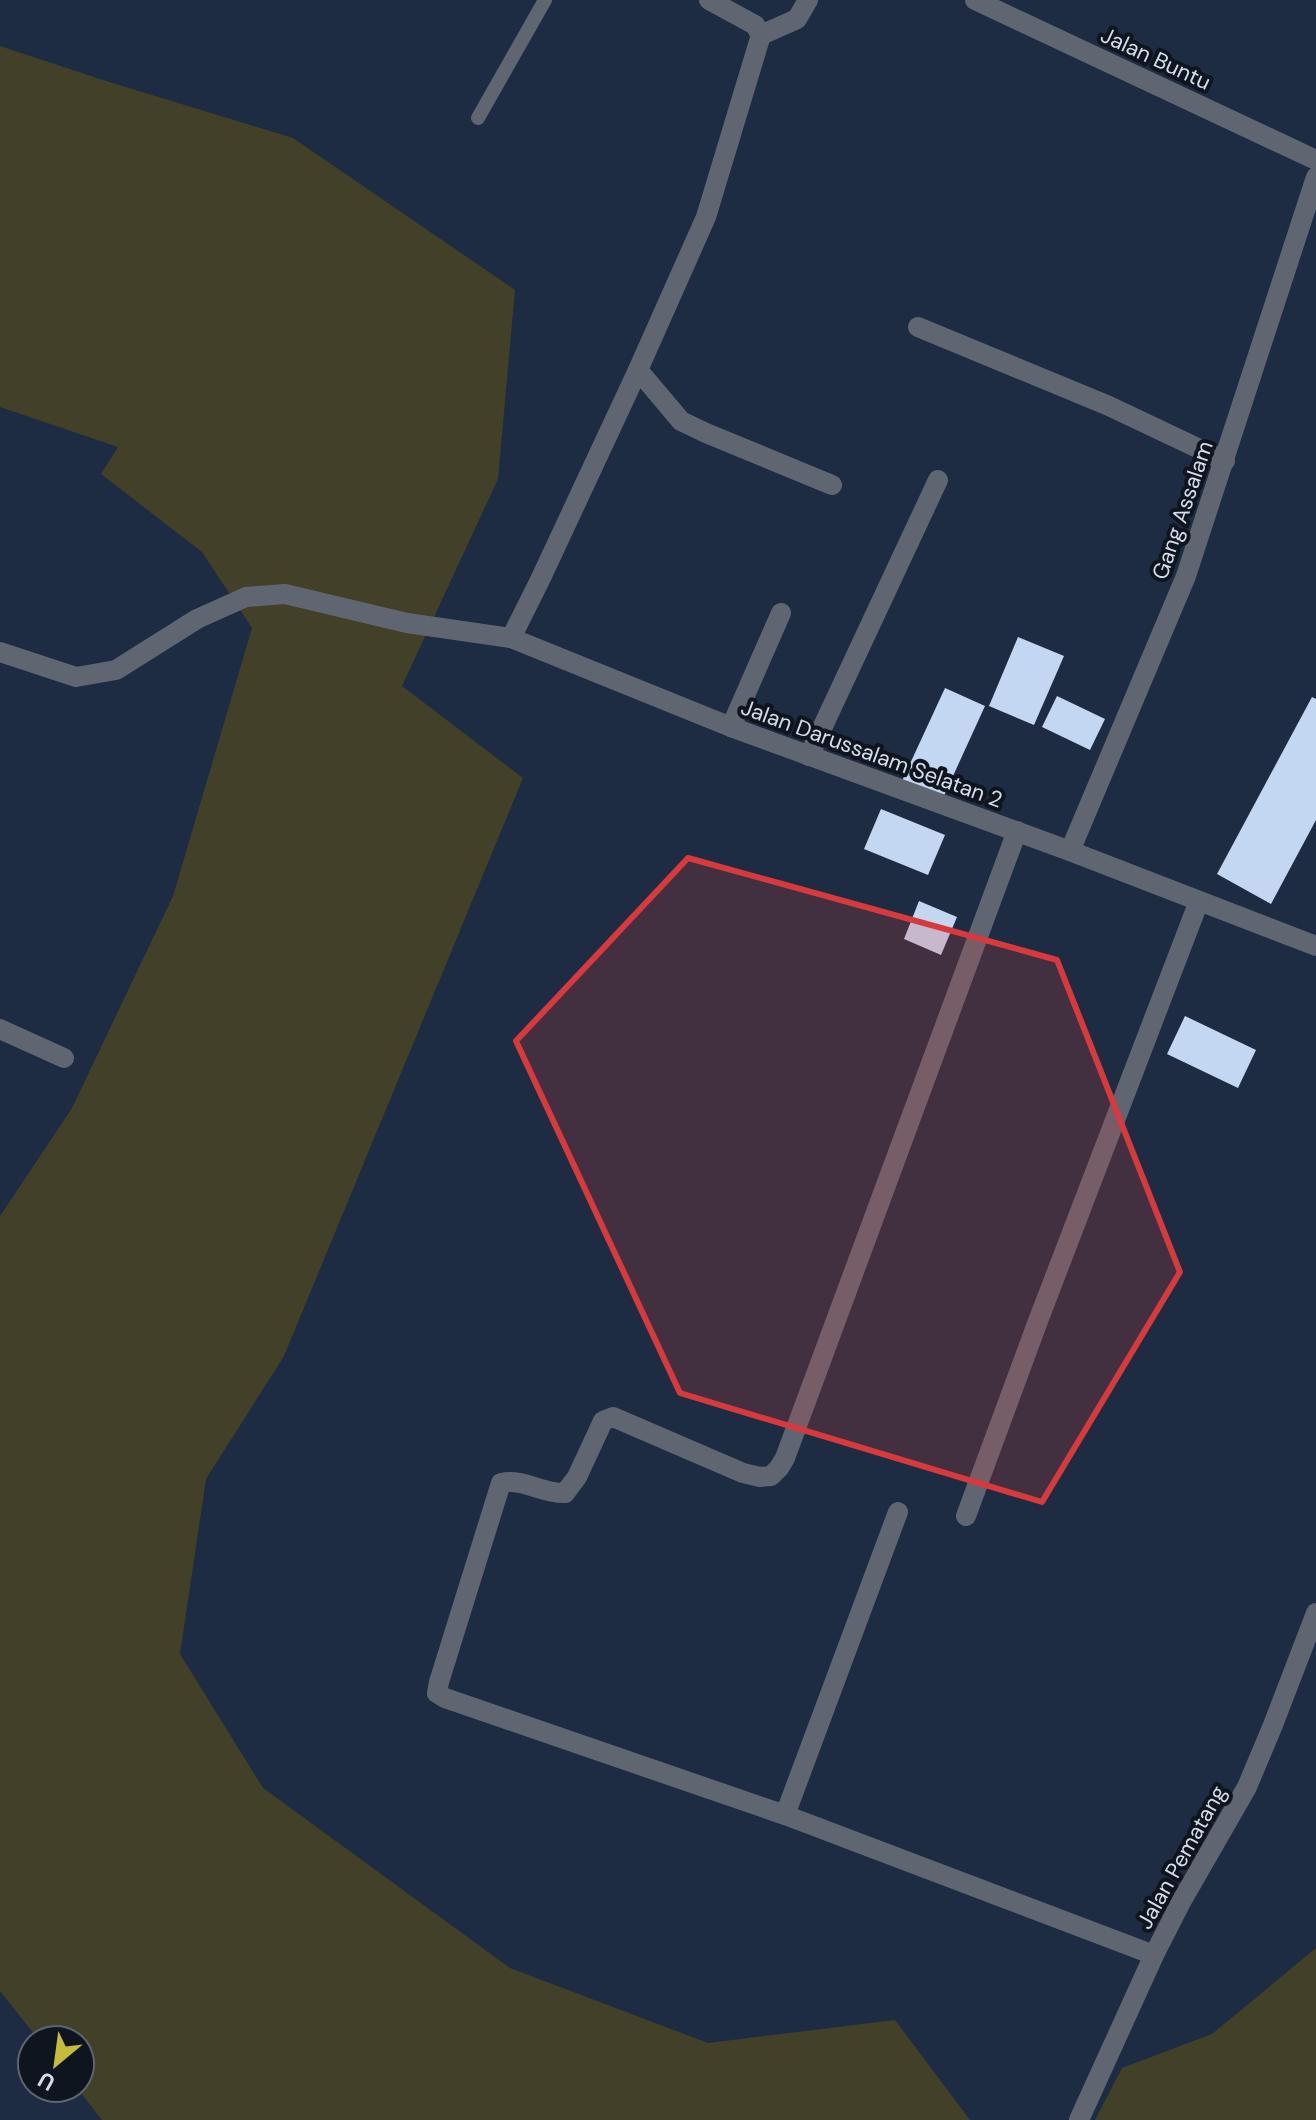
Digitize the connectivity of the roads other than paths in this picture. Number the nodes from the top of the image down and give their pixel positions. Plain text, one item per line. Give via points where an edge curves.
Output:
1 (545, 0) edge
2 (709, 0) edge
3 (808, 0) edge
4 (975, 0) edge
5 (761, 35) junction
6 (478, 118) dead end
7 (1316, 160) edge
8 (1316, 177) edge
9 (918, 327) dead end
10 (638, 370) junction
11 (1225, 461) junction
12 (938, 480) dead end
13 (832, 485) dead end
14 (781, 613) dead end
15 (511, 638) junction
16 (0, 652) edge
17 (731, 727) junction
18 (809, 756) junction
19 (1017, 831) junction
20 (1070, 851) junction
21 (1199, 901) junction
22 (1316, 946) edge
23 (0, 1029) edge
24 (64, 1058) dead end
25 (898, 1512) dead end
26 (966, 1516) dead end
27 (1316, 1613) edge
28 (785, 1815) junction
29 (1154, 1955) junction
30 (1079, 2120) edge

1 - 6 lane
2 - 5 street via 755,25
3 - 5 street via 797,19
4 - 7 street, Jalan Buntu
5 - 10 street via 706,217
8 - 11 street, Gang Assalam
9 - 11 street via 1109,406
10 - 13 street via 681,421
10 - 15 street
11 - 20 street, Gang Assalam via 1186,576
12 - 18 street
14 - 17 street
15 - 16 street, Jalan Darussalam Selatan 2 via 407,623 285,594 246,597 197,619 116,670 76,677
15 - 17 street, Jalan Darussalam Selatan 2
17 - 18 street, Jalan Darussalam Selatan 2
18 - 19 street, Jalan Darussalam Selatan 2
19 - 20 street, Jalan Darussalam Selatan 2
19 - 28 street via 779,1468 771,1476 743,1473 613,1417 603,1421 565,1493 513,1480 501,1483 439,1682 437,1693 445,1698
20 - 21 street, Jalan Darussalam Selatan 2
21 - 22 street, Jalan Darussalam Selatan 2
21 - 26 street
23 - 24 street
25 - 28 street
27 - 29 street, Jalan Pematang via 1247,1787
28 - 29 street
29 - 30 street, Jalan Pematang

